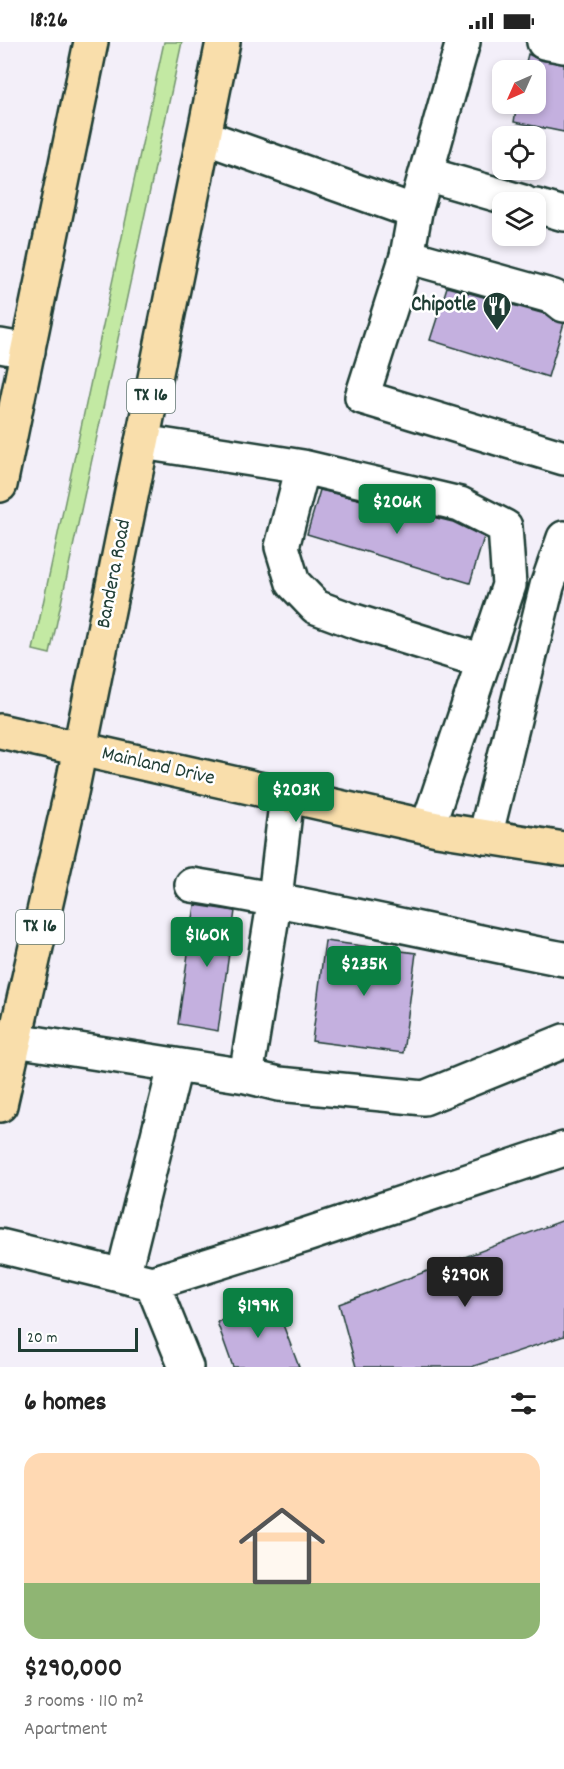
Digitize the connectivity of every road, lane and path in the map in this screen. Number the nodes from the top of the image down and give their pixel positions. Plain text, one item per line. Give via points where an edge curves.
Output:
1 (91, 42) edge
2 (223, 42) edge
3 (463, 42) edge
4 (544, 42) edge
5 (564, 46) edge
6 (205, 137) junction
7 (426, 174) junction
8 (492, 193) edge
9 (546, 209) edge
10 (415, 212) junction
11 (564, 214) edge
12 (407, 256) junction
13 (564, 306) edge
14 (14, 349) edge
15 (142, 442) junction
16 (562, 448) edge
17 (303, 467) junction
18 (0, 485) edge
19 (564, 538) edge
20 (483, 661) junction
21 (0, 731) edge
22 (80, 749) junction
23 (287, 795) junction
24 (428, 825) junction
25 (485, 837) junction
26 (564, 849) edge
27 (192, 885) dead end
28 (275, 898) junction
29 (564, 959) edge
30 (15, 1040) junction
31 (564, 1041) edge
32 (175, 1067) junction
33 (246, 1076) junction
34 (0, 1105) edge
35 (564, 1149) edge
36 (0, 1246) edge
37 (138, 1280) junction
38 (186, 1367) edge

1 - 14 main road
2 - 6 main road, Bandera Road / TX 16
3 - 7 lane
4 - 5 lane
6 - 10 lane
6 - 15 main road, Bandera Road / TX 16
7 - 8 lane
7 - 10 lane
9 - 11 lane
10 - 12 lane
12 - 13 lane via 554,297
12 - 16 lane via 362,397
14 - 18 main road
15 - 17 lane
15 - 22 main road, Bandera Road / TX 16
17 - 20 lane via 282,547 293,583 316,608
17 - 20 lane via 460,504 505,527 509,585
19 - 25 lane via 547,586
20 - 24 lane
21 - 22 main road, Mainland Drive
22 - 23 main road, Mainland Drive
22 - 30 main road, Bandera Road / TX 16
23 - 24 main road, Mainland Drive
23 - 28 lane
24 - 25 main road, Mainland Drive
25 - 26 main road, Mainland Drive
27 - 28 lane
28 - 29 lane
28 - 33 lane
30 - 32 lane
30 - 34 main road, Bandera Road / TX 16
31 - 33 lane via 424,1098 279,1084
32 - 33 lane
32 - 37 lane
35 - 37 lane via 317,1231
36 - 37 lane
37 - 38 lane

